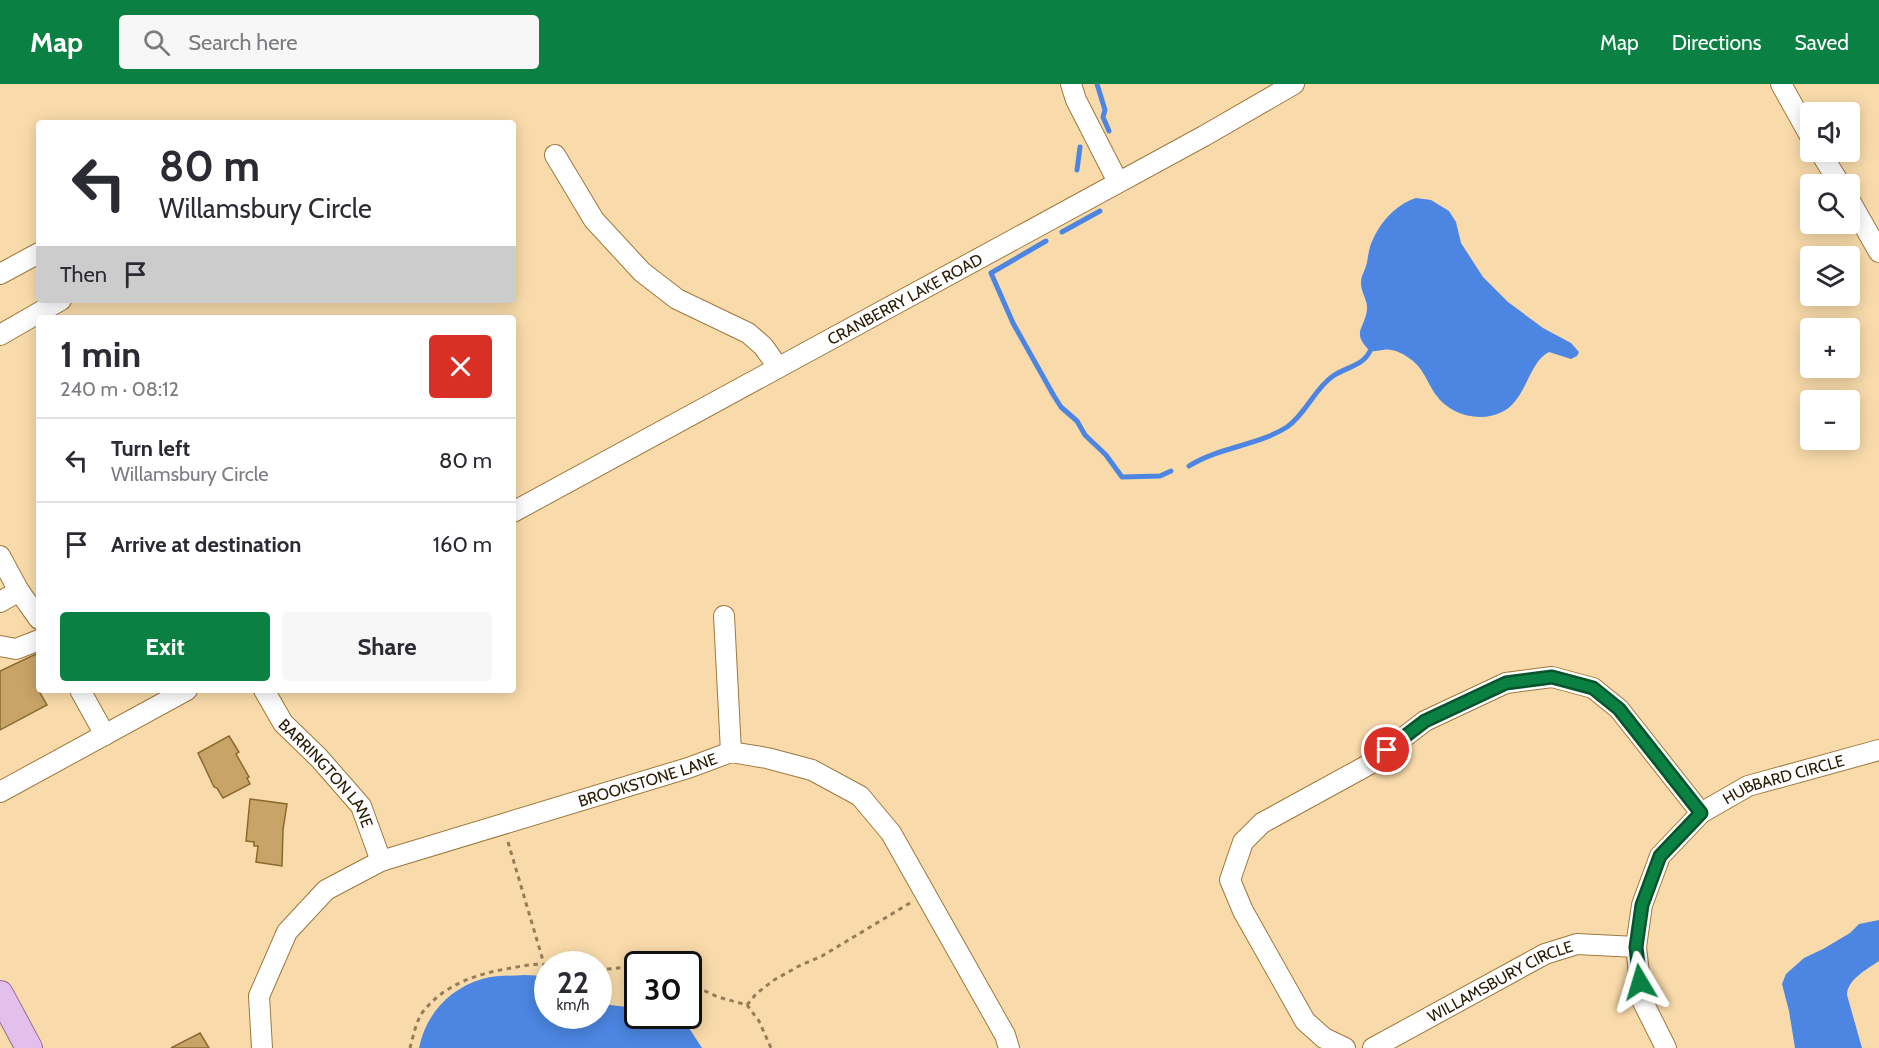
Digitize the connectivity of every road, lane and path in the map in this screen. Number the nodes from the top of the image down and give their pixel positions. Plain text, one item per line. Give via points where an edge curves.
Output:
1 (1071, 84) edge
2 (1294, 84) edge
3 (1781, 84) edge
4 (1800, 118) edge
5 (555, 155) dead end
6 (1118, 182) junction
7 (1860, 219) edge
8 (1879, 252) edge
9 (36, 255) edge
10 (0, 274) edge
11 (56, 303) edge
12 (0, 335) edge
13 (778, 368) junction
14 (516, 510) edge
15 (0, 556) edge
16 (19, 591) junction
17 (0, 602) edge
18 (36, 615) edge
19 (724, 616) dead end
20 (36, 641) edge
21 (0, 646) edge
22 (82, 693) edge
23 (182, 693) edge
24 (266, 693) edge
25 (105, 735) junction
26 (1879, 750) edge
27 (731, 752) junction
28 (0, 792) edge
29 (1701, 813) junction
30 (503, 825) junction
31 (381, 861) junction
32 (926, 895) junction
33 (1636, 947) junction
34 (542, 951) edge
35 (534, 966) edge
36 (702, 990) edge
37 (0, 994) edge
38 (747, 1005) junction
39 (29, 1048) edge
40 (262, 1048) edge
41 (410, 1048) edge
42 (771, 1048) edge
43 (1009, 1048) edge
44 (1345, 1048) edge
45 (1373, 1048) edge
46 (1666, 1048) edge

1 - 6 street
2 - 6 street, CRANBERRY LAKE ROAD
3 - 4 street
5 - 13 street via 594,220 642,272 677,299 748,333
6 - 13 street, CRANBERRY LAKE ROAD
7 - 8 street
9 - 10 street
11 - 12 street
13 - 14 street, CRANBERRY LAKE ROAD
15 - 16 street
16 - 17 street
16 - 18 street
19 - 27 street
20 - 21 street via 16,649
22 - 25 street
23 - 25 street
24 - 31 street, BARRINGTON LANE via 282,723 361,806
25 - 28 street
26 - 29 street, HUBBARD CIRCLE via 1748,786
27 - 30 street, BROOKSTONE LANE
27 - 32 street, BROOKSTONE LANE via 812,770 860,796 891,833
29 - 33 street, HUBBARD CIRCLE via 1660,856 1642,905
29 - 44 street via 1619,709 1593,688 1552,677 1506,683 1425,721 1368,765 1262,823 1243,842 1230,879 1243,911 1305,1021 1324,1038
30 - 31 street, BROOKSTONE LANE
30 - 34 path
31 - 40 street, BROOKSTONE LANE via 326,891 286,932 259,996
32 - 38 path via 774,980
32 - 43 street, BROOKSTONE LANE
33 - 45 street, WILLAMSBURY CIRCLE via 1577,944 1545,954
33 - 46 street, HUBBARD CIRCLE via 1642,1000
35 - 41 path via 485,973 442,994 421,1014
36 - 38 path
37 - 39 main road
38 - 42 path

